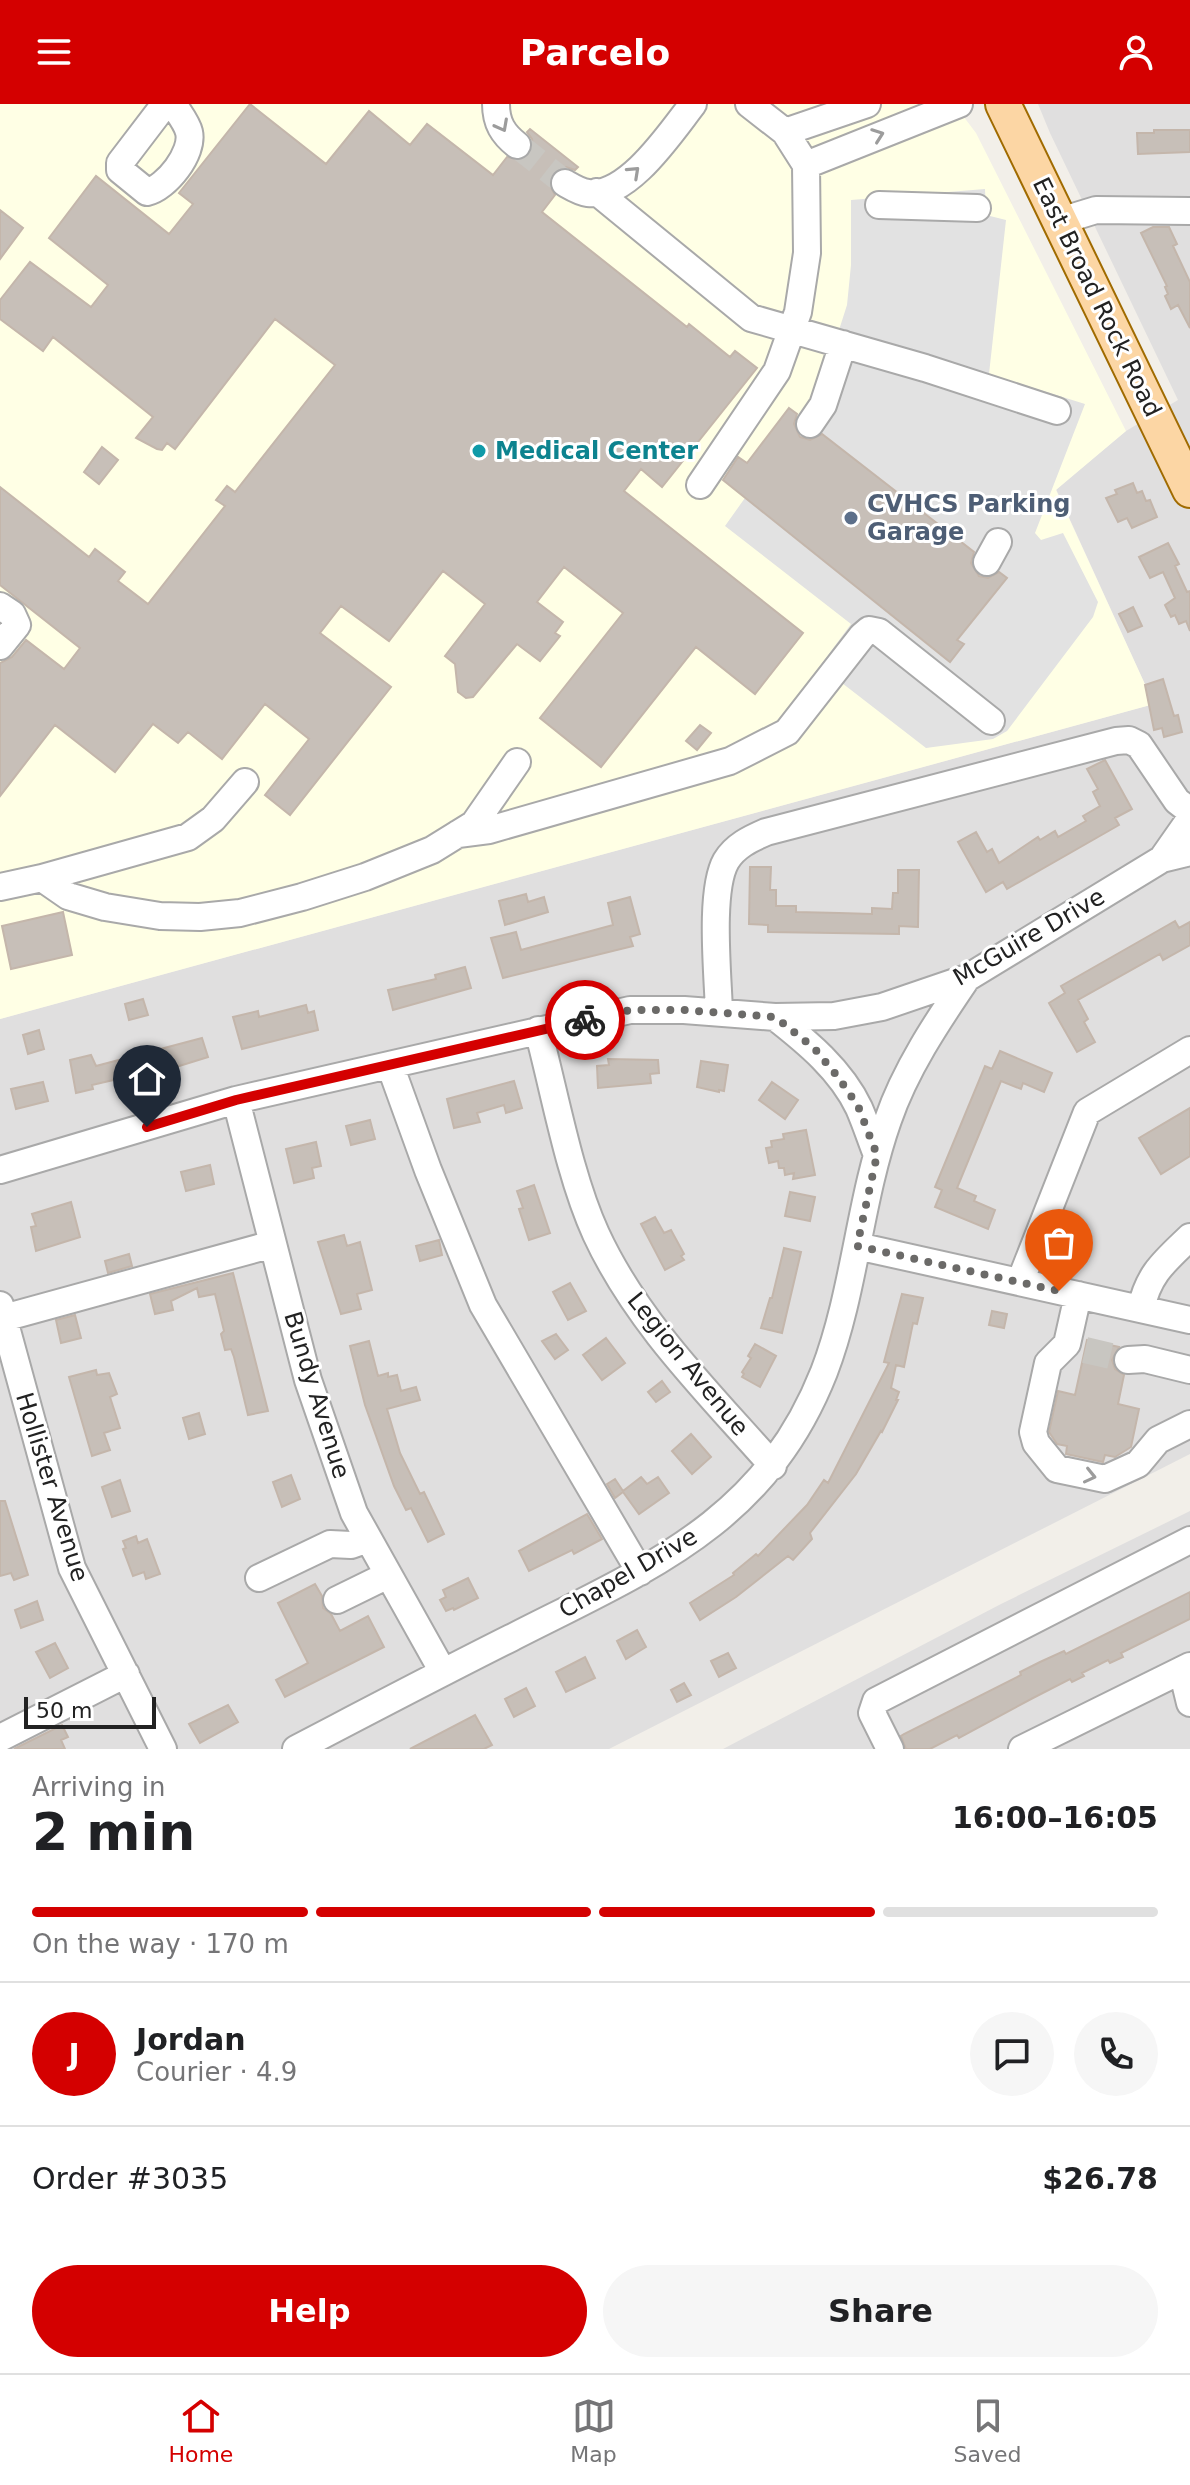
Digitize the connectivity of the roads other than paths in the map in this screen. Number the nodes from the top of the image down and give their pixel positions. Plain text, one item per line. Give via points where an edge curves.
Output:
1 (165, 104) edge
2 (173, 104) edge
3 (496, 104) edge
4 (693, 104) edge
5 (749, 104) edge
6 (867, 104) edge
7 (959, 104) edge
8 (1003, 104) edge
9 (785, 132) junction
10 (517, 145) tunnel mouth
11 (806, 165) junction
12 (565, 183) tunnel mouth
13 (597, 192) junction
14 (879, 205) dead end
15 (977, 208) dead end
16 (1190, 211) edge
17 (1060, 221) junction
18 (792, 328) junction
19 (843, 344) junction
20 (1057, 411) dead end
21 (810, 424) dead end
22 (700, 485) dead end
23 (1190, 490) edge
24 (0, 606) edge
25 (0, 646) edge
26 (991, 721) dead end
27 (517, 762) dead end
28 (245, 782) dead end
29 (1190, 811) edge
30 (1190, 819) edge
31 (458, 834) junction
32 (1190, 852) edge
33 (1162, 859) junction
34 (42, 878) junction
35 (0, 887) edge
36 (967, 978) junction
37 (719, 1012) junction
38 (775, 1017) junction
39 (538, 1030) junction
40 (1190, 1050) edge
41 (390, 1065) junction
42 (236, 1100) junction
43 (877, 1155) junction
44 (0, 1170) edge
45 (1190, 1237) edge
46 (273, 1244) junction
47 (857, 1246) junction
48 (1020, 1282) junction
49 (1078, 1295) junction
50 (1141, 1309) junction
51 (1, 1314) edge
52 (1190, 1320) edge
53 (1128, 1360) tunnel mouth
54 (1190, 1370) edge
55 (1190, 1424) edge
56 (773, 1466) junction
57 (368, 1539) junction
58 (1190, 1540) edge
59 (640, 1572) junction
60 (388, 1575) junction
61 (259, 1578) dead end
62 (337, 1600) dead end
63 (1186, 1668) edge
64 (443, 1672) junction
65 (126, 1674) junction
66 (1190, 1703) edge
67 (0, 1738) edge
68 (1051, 1742) edge
69 (163, 1749) edge
70 (296, 1749) edge
71 (890, 1749) edge
72 (1022, 1749) edge

1 - 2 street via 120,163 120,170 147,192 160,188 190,146 189,132
3 -> 10 street via 503,134
13 -> 4 street via 631,177
5 - 9 street
6 - 9 street
11 -> 7 street
8 - 17 main road, East Broad Rock Road
9 - 11 street
11 - 18 street via 807,253
12 - 13 street
13 - 18 street via 751,318
14 - 15 street
16 - 17 street via 1096,210
17 - 23 main road, East Broad Rock Road
18 - 19 street
18 - 22 street via 777,371
19 - 20 street
19 - 21 street via 823,405
24 - 25 street via 17,625
26 - 31 street via 879,632 869,630 787,732 730,761 501,827
27 - 31 street via 474,824
28 - 34 street via 213,819 188,837
29 - 37 street via 1177,801 1139,745 1129,740 750,839 736,848 720,876
30 - 33 street, McGuire Drive
31 - 34 street via 365,877 240,913 160,916 105,907 68,896
32 - 33 street, McGuire Drive
33 - 36 street, McGuire Drive
34 - 35 street
36 - 38 street, McGuire Drive via 882,1007 834,1016
36 - 43 street, Chapel Drive via 888,1117
37 - 38 street, McGuire Drive
37 - 39 street, McGuire Drive via 630,1010
38 - 43 street via 814,1048 838,1077 858,1106
39 - 41 street, McGuire Drive
39 - 56 street, Legion Avenue via 580,1189 613,1267 660,1336
40 - 48 street via 1087,1112
41 - 42 street, McGuire Drive
41 - 59 street via 483,1305
42 - 44 street, McGuire Drive
42 - 46 street, Bundy Avenue
43 - 47 street, Chapel Drive
45 - 50 street via 1146,1286
46 - 51 street
46 - 57 street, Bundy Avenue via 308,1380
47 - 48 street
47 - 56 street, Chapel Drive via 824,1372
48 - 49 street
49 - 50 street
49 -> 55 street via 1076,1347 1048,1363 1033,1432 1057,1469 1105,1479 1138,1464 1158,1440
50 - 52 street
51 - 65 street, Hollister Avenue via 72,1568
53 - 54 street
56 - 59 street, Chapel Drive via 730,1511
57 - 60 street, Bundy Avenue
57 - 61 street via 330,1544
58 - 71 street via 876,1701 872,1713
59 - 64 street, Chapel Drive
60 - 62 street
60 - 64 street, Bundy Avenue
63 - 66 street
63 - 68 street
64 - 70 street, Chapel Drive
65 - 67 street
65 - 69 street, Hollister Avenue
68 - 72 street

